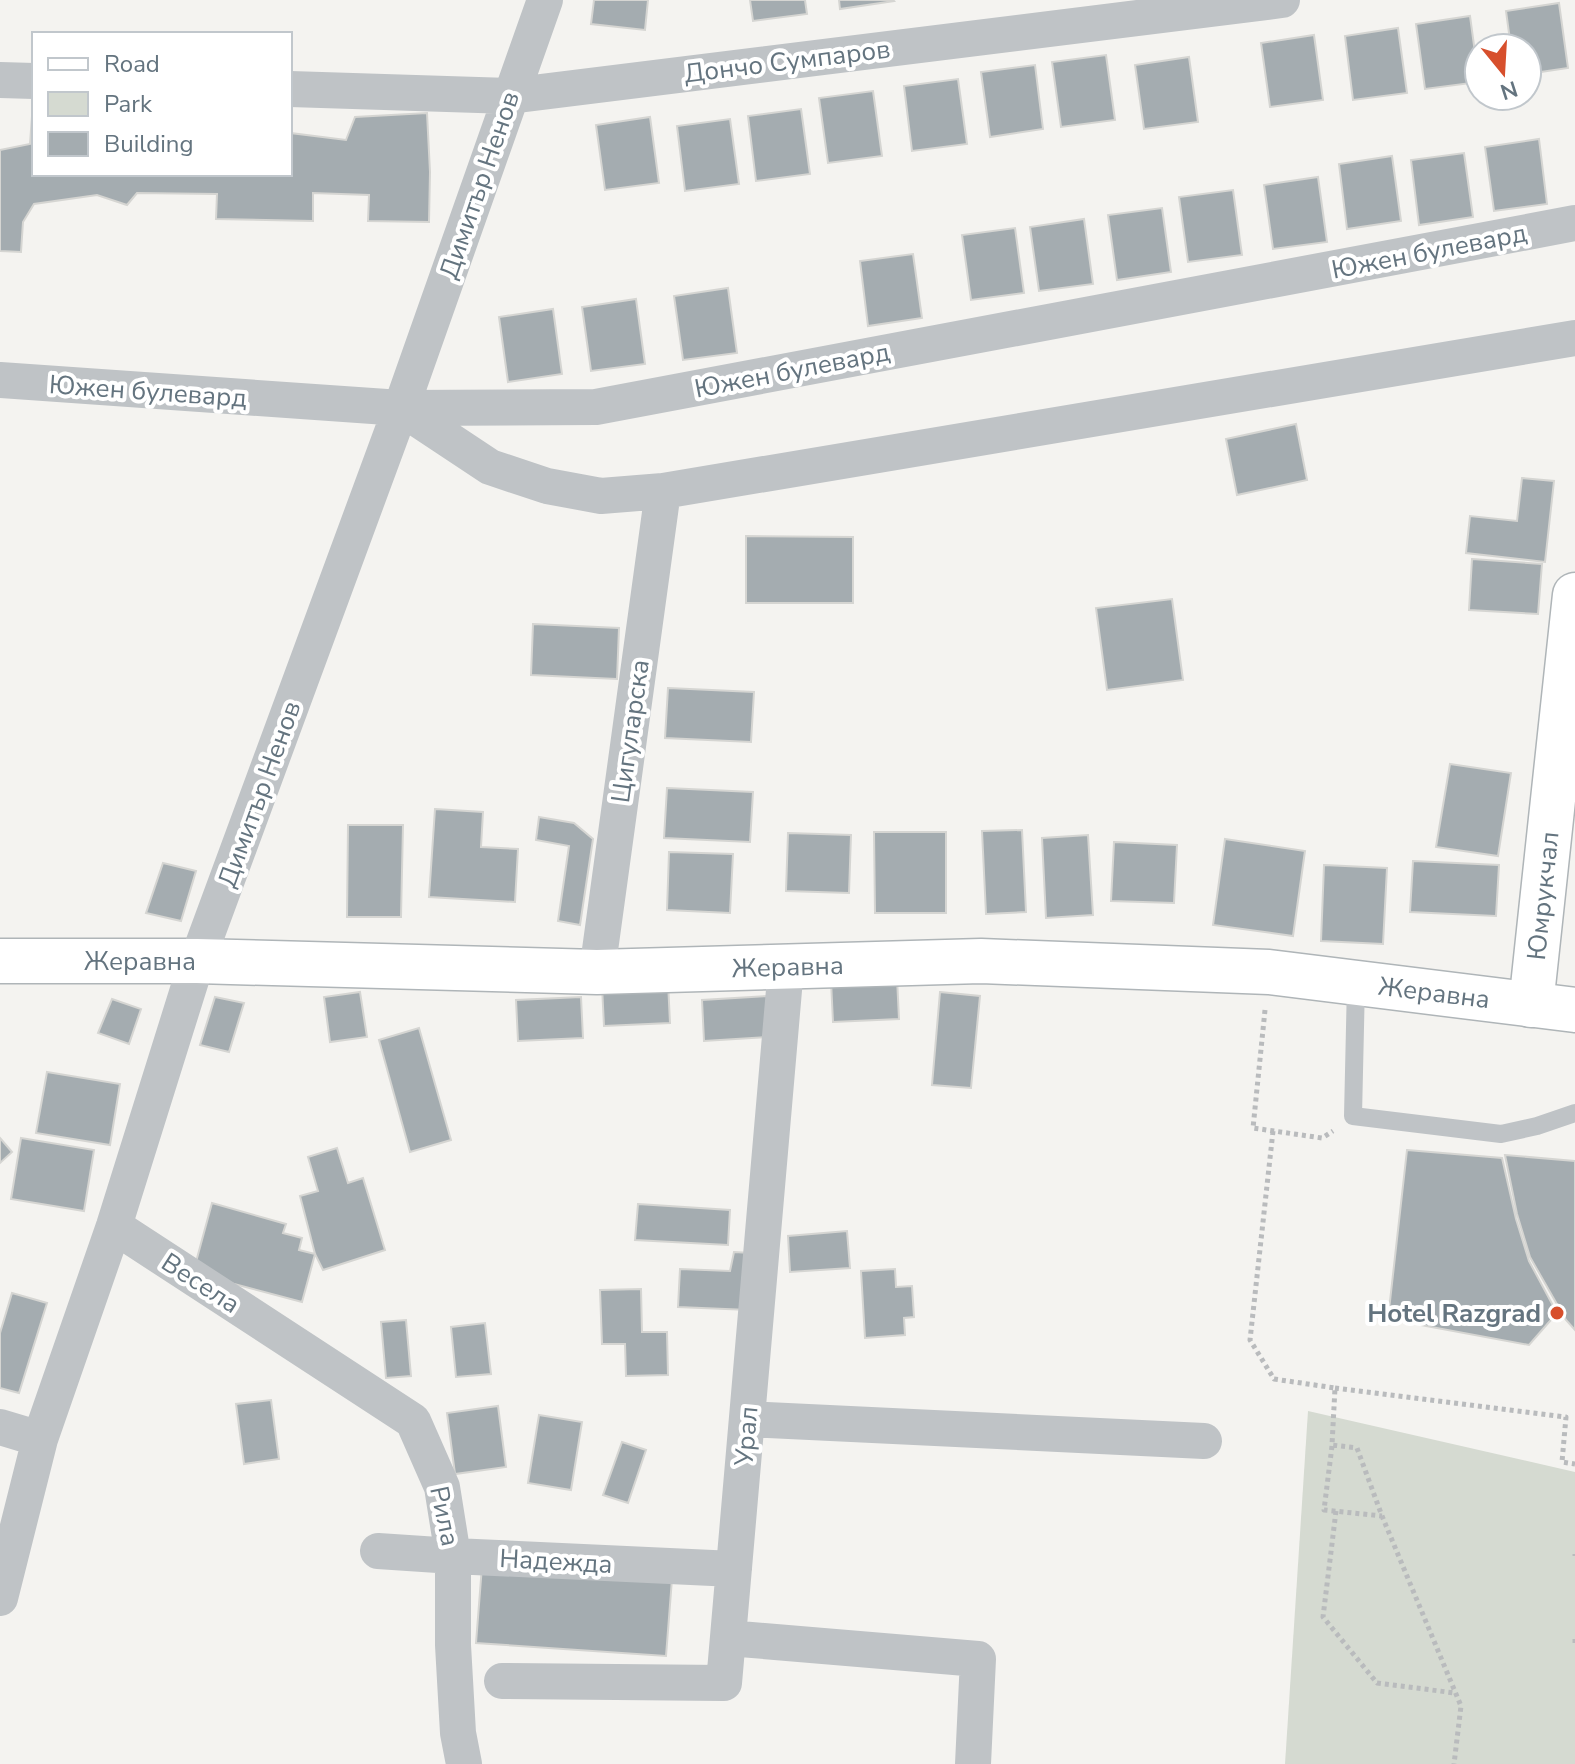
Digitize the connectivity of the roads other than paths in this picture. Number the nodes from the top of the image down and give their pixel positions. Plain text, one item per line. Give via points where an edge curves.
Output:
1 (545, 0) edge
2 (1282, 0) edge
3 (0, 80) edge
4 (32, 81) edge
5 (292, 89) edge
6 (510, 96) junction
7 (1575, 223) edge
8 (1575, 338) edge
9 (0, 380) edge
10 (401, 408) junction
11 (663, 491) junction
12 (1575, 595) edge
13 (0, 961) edge
14 (197, 961) junction
15 (786, 967) junction
16 (597, 972) junction
17 (1356, 983) junction
18 (1531, 1005) junction
19 (1575, 1010) edge
20 (1575, 1113) edge
21 (114, 1226) junction
22 (288, 1340) joint
23 (747, 1419) junction
24 (0, 1427) edge
25 (40, 1439) junction
26 (1204, 1441) dead end
27 (378, 1551) dead end
28 (453, 1556) junction
29 (734, 1569) junction
30 (0, 1598) edge
31 (728, 1638) junction
32 (502, 1681) dead end
33 (464, 1764) edge
34 (973, 1764) edge

1 - 6 street, Димитър Ненов
2 - 6 street, Дончо Сумпаров
3 - 4 street
5 - 6 street, Дончо Сумпаров
6 - 10 street, Димитър Ненов
7 - 10 street, Южен булевард via 596,407
8 - 11 street
9 - 10 street, Южен булевард
10 - 11 street via 490,467 547,486 601,496
10 - 14 street, Димитър Ненов
11 - 16 street, Цигуларска
12 - 18 street, Юмрукчал
13 - 14 street, Жеравна
14 - 16 street, Жеравна
14 - 21 street, Димитър Ненов
15 - 16 street, Жеравна
15 - 17 street, Жеравна via 981,961 1269,972
15 - 23 street, Урал
17 - 18 street, Жеравна
17 - 20 lane via 1353,1116 1501,1134
18 - 19 street, Жеравна
21 - 22 street, Весела
21 - 25 street, Димитър Ненов
22 - 28 street, Рила via 413,1421 442,1487
23 - 26 street
23 - 29 street, Урал
24 - 25 street
25 - 30 street, Димитър Ненов
27 - 28 street, Надежда
28 - 29 street, Надежда
28 - 33 street, Рила via 453,1645
29 - 31 street, Урал
31 - 32 street, Урал via 724,1683
31 - 34 street via 978,1659

